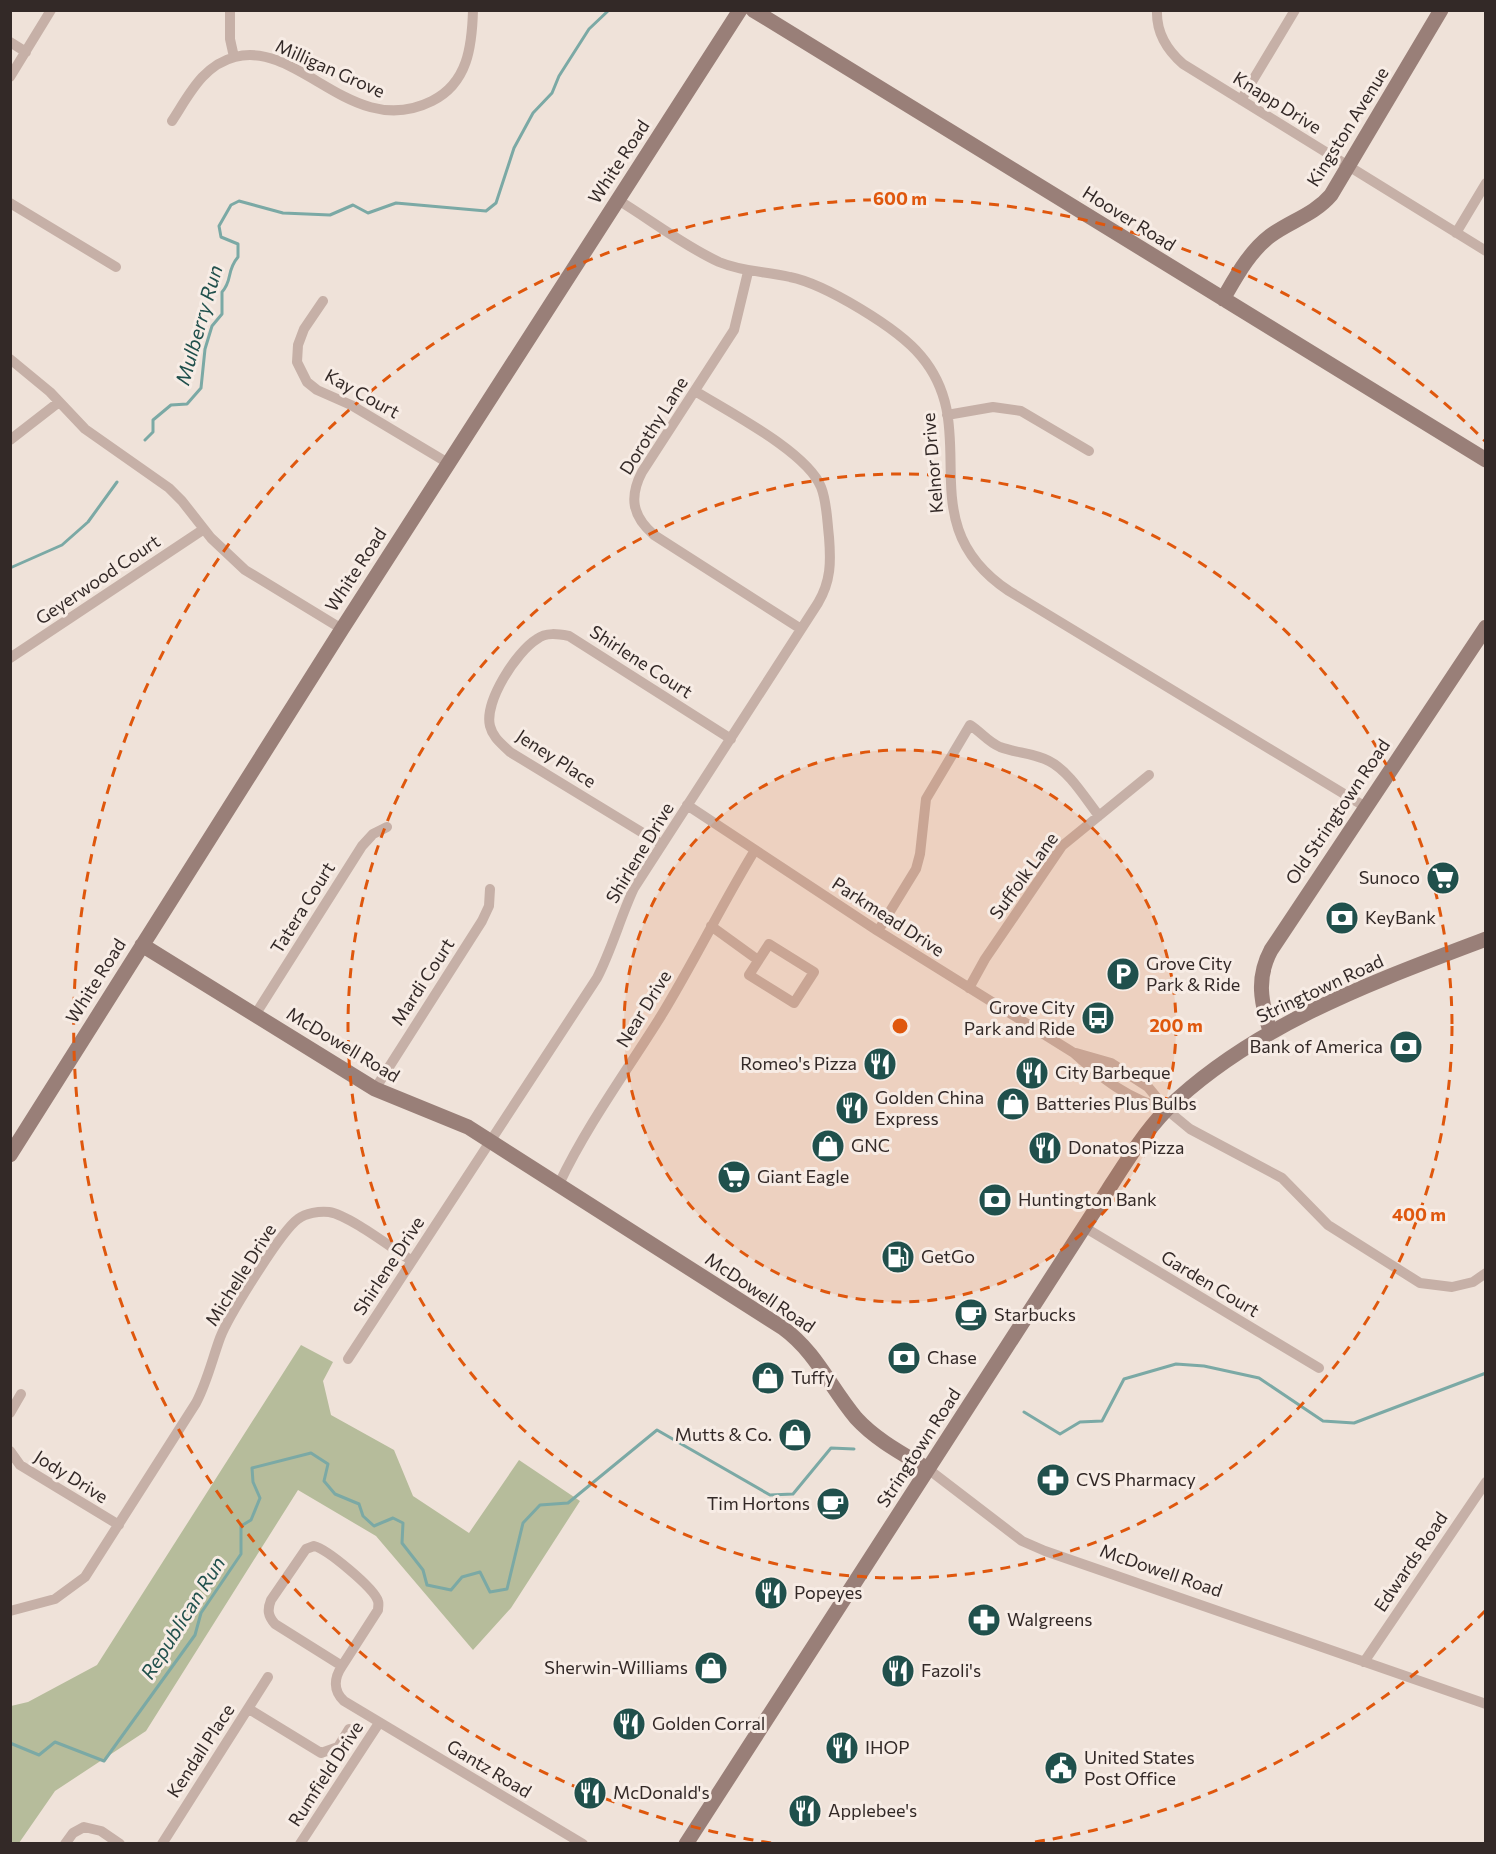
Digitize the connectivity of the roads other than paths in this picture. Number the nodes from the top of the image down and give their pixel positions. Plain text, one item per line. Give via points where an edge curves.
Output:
1 (51, 10) edge
2 (230, 10) edge
3 (473, 10) edge
4 (740, 10) edge
5 (753, 10) edge
6 (1157, 10) edge
7 (1294, 10) edge
8 (1441, 10) edge
9 (10, 42) edge
10 (26, 52) junction
11 (234, 57) junction
12 (10, 77) edge
13 (1241, 100) junction
14 (172, 121) dead end
15 (1349, 167) junction
16 (1485, 183) edge
17 (618, 200) junction
18 (10, 203) edge
19 (1456, 233) junction
20 (1485, 251) edge
21 (116, 267) dead end
22 (748, 272) junction
23 (1223, 299) junction
24 (323, 301) dead end
25 (10, 359) edge
26 (695, 390) junction
27 (59, 402) junction
28 (947, 415) junction
29 (10, 440) edge
30 (1089, 451) dead end
31 (1485, 460) edge
32 (448, 464) junction
33 (204, 529) junction
34 (1485, 627) edge
35 (342, 628) junction
36 (801, 629) junction
37 (10, 658) edge
38 (508, 673) joint
39 (731, 739) junction
40 (1149, 775) dead end
41 (687, 805) junction
42 (1364, 806) junction
43 (1099, 816) junction
44 (387, 827) dead end
45 (661, 844) junction
46 (755, 850) junction
47 (490, 889) dead end
48 (711, 926) junction
49 (878, 931) junction
50 (1485, 939) edge
51 (141, 945) junction
52 (758, 960) junction
53 (969, 988) junction
54 (255, 1015) junction
55 (1270, 1031) junction
56 (1074, 1053) junction
57 (375, 1089) junction
58 (1167, 1110) junction
59 (492, 1142) junction
60 (10, 1155) edge
61 (559, 1184) junction
62 (1084, 1227) junction
63 (412, 1261) junction
64 (1485, 1273) edge
65 (348, 1359) dead end
66 (1319, 1368) dead end
67 (21, 1394) dead end
68 (10, 1413) edge
69 (10, 1451) edge
70 (928, 1469) junction
71 (1485, 1482) edge
72 (119, 1526) junction
73 (10, 1611) edge
74 (1364, 1662) junction
75 (342, 1666) junction
76 (268, 1677) dead end
77 (1485, 1704) edge
78 (249, 1709) junction
79 (379, 1723) junction
80 (349, 1729) dead end
81 (65, 1844) edge
82 (120, 1844) edge
83 (162, 1844) edge
84 (300, 1844) edge
85 (583, 1844) edge
86 (686, 1844) edge

1 - 10 street
2 - 11 street
3 - 11 street, Milligan Grove via 470,52 462,72 446,93 412,110 372,109 277,62 256,56
4 - 17 street, White Road
5 - 23 street, Hoover Road
6 - 13 street, Knapp Drive via 1158,25 1174,56
7 - 13 street
8 - 15 street, Kingston Avenue
9 - 10 street
10 - 12 street
11 - 14 street via 203,75
13 - 15 street, Knapp Drive
15 - 19 street, Knapp Drive
15 - 23 street, Kingston Avenue via 1325,203 1258,247
16 - 19 street
17 - 22 street, Kelnor Drive via 717,261
17 - 32 street, White Road
18 - 21 street
19 - 20 street, Knapp Drive
22 - 26 street, Dorothy Lane via 734,330
22 - 28 street, Kelnor Drive via 790,277 825,289 897,334 920,354 936,377
23 - 31 street, Hoover Road
24 - 32 street, Kay Court via 298,345 297,362 308,382
25 - 27 street
26 - 36 street, Shirlene Drive via 794,454 821,486 830,570 824,593
26 - 36 street, Dorothy Lane via 635,487 635,512 654,535
27 - 29 street
27 - 33 street via 102,444 169,488
28 - 30 street via 993,407 1020,411
28 - 42 street, Kelnor Drive via 955,524 964,546 983,571 1009,591
32 - 35 street, White Road
33 - 35 street via 245,570
33 - 37 street, Geyerwood Court
34 - 42 street, Old Stringtown Road
35 - 51 street, White Road
36 - 39 street, Shirlene Drive
38 - 39 street, Shirlene Court via 522,652 538,638 569,636
38 - 45 street, Jeney Place via 491,703 489,715 494,736 510,752
39 - 41 street, Shirlene Drive
40 - 43 street, Suffolk Lane
41 - 45 street, Shirlene Drive
41 - 46 street, Parkmead Drive
42 - 55 street, Old Stringtown Road via 1264,964 1260,992
43 - 49 street via 1050,761 989,742 970,726 926,799 916,869
43 - 53 street, Suffolk Lane via 1062,846
44 - 54 street, Tatera Court via 362,846
45 - 59 street, Shirlene Drive via 634,888 597,978
46 - 48 street, Near Drive
46 - 49 street, Parkmead Drive
47 - 57 street, Mardi Court via 489,906 482,921
48 - 52 street
48 - 61 street, Near Drive
49 - 53 street, Parkmead Drive
50 - 55 street, Stringtown Road
51 - 54 street, McDowell Road
51 - 60 street, White Road
52 - 52 street via 749,975 794,1004 814,972 769,944
53 - 56 street, Parkmead Drive
54 - 57 street, McDowell Road
55 - 58 street, Stringtown Road via 1228,1057
56 - 58 street, Parkmead Drive via 1138,1102
56 - 58 street, Parkmead Drive via 1111,1063 1148,1087
57 - 59 street, McDowell Road via 457,1122
58 - 62 street, Stringtown Road
58 - 64 street, Parkmead Drive via 1190,1129 1282,1178 1328,1225 1420,1283 1452,1287 1473,1282
59 - 61 street, McDowell Road
59 - 63 street, Shirlene Drive
61 - 70 street, McDowell Road via 796,1338 816,1359 857,1418 882,1441
62 - 66 street, Garden Court
62 - 70 street, Stringtown Road
63 - 65 street, Shirlene Drive
63 - 72 street, Michelle Drive via 341,1215 318,1212 297,1219 229,1318 206,1385
67 - 68 street
69 - 72 street, Jody Drive via 20,1465
70 - 74 street, McDowell Road via 1022,1541
70 - 86 street, Stringtown Road
71 - 74 street, Edwards Road
72 - 73 street, Michelle Drive via 96,1563 72,1589 55,1599
74 - 77 street, McDowell Road
75 - 75 street via 378,1610 378,1601 329,1553 314,1546 306,1549 271,1600 269,1617
75 - 79 street, Gantz Road via 336,1677 338,1696
76 - 78 street, Kendall Place
78 - 80 street via 321,1753 338,1747
78 - 83 street, Kendall Place
79 - 84 street, Rumfield Drive
79 - 85 street, Gantz Road
81 - 82 street via 84,1827 101,1831

